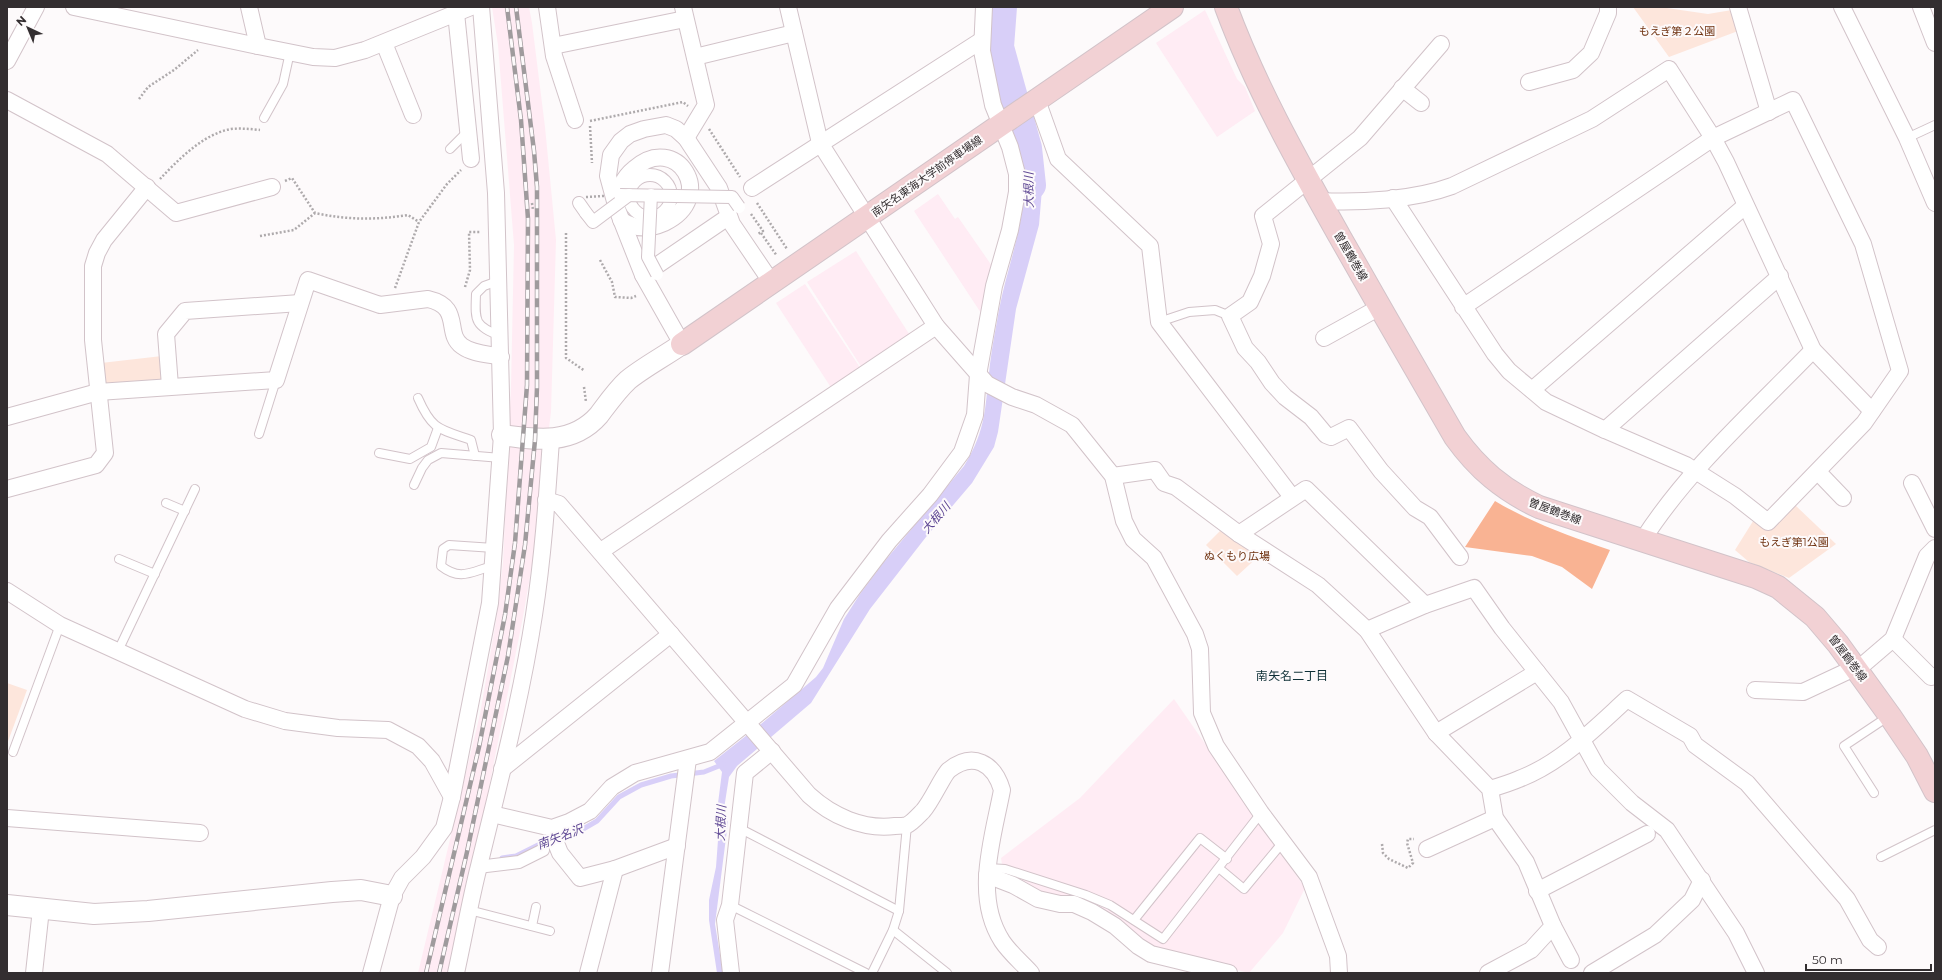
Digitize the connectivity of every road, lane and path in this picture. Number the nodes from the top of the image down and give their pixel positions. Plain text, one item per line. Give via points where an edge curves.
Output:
1 (36, 7) edge
2 (74, 7) edge
3 (249, 7) edge
4 (471, 7) edge
5 (480, 7) edge
6 (547, 7) edge
7 (788, 7) edge
8 (984, 7) edge
9 (1172, 7) edge
10 (1226, 7) edge
11 (1608, 7) edge
12 (1738, 7) edge
13 (1842, 7) edge
14 (1921, 7) edge
15 (456, 13) junction
16 (684, 13) edge
17 (794, 32) junction
18 (214, 37) junction
19 (1934, 38) edge
20 (982, 40) junction
21 (384, 43) junction
22 (1441, 44) dead end
23 (258, 46) junction
24 (553, 46) junction
25 (290, 52) junction
26 (694, 57) junction
27 (7, 61) edge
28 (1529, 82) dead end
29 (1402, 88) junction
30 (139, 99) dead end
31 (7, 100) edge
32 (1034, 102) junction
33 (1421, 103) dead end
34 (1769, 112) junction
35 (412, 115) dead end
36 (264, 118) dead end
37 (575, 120) dead end
38 (1002, 124) junction
39 (1935, 125) edge
40 (266, 131) dead end
41 (468, 131) junction
42 (686, 138) junction
43 (1713, 138) junction
44 (1907, 138) junction
45 (820, 143) junction
46 (450, 149) dead end
47 (471, 159) joint
48 (1307, 180) junction
49 (272, 187) joint
50 (752, 188) dead end
51 (149, 189) junction
52 (651, 195) junction
53 (671, 196) junction
54 (1393, 198) junction
55 (1320, 200) junction
56 (532, 203) dead end
57 (578, 203) dead end
58 (1935, 203) edge
59 (621, 204) junction
60 (1745, 206) junction
61 (532, 210) dead end
62 (733, 212) junction
63 (315, 213) junction
64 (650, 217) junction
65 (866, 218) junction
66 (419, 222) junction
67 (477, 232) dead end
68 (566, 233) dead end
69 (761, 233) dead end
70 (260, 236) dead end
71 (777, 256) dead end
72 (600, 260) dead end
73 (650, 274) junction
74 (1780, 276) junction
75 (498, 281) junction
76 (772, 283) junction
77 (463, 292) dead end
78 (640, 302) dead end
79 (300, 303) junction
80 (389, 305) junction
81 (1380, 307) junction
82 (1463, 307) junction
83 (1230, 316) junction
84 (1159, 322) junction
85 (936, 326) junction
86 (501, 336) junction
87 (1324, 338) dead end
88 (682, 344) junction
89 (1813, 350) junction
90 (501, 357) junction
91 (585, 371) dead end
92 (276, 380) junction
93 (983, 380) junction
94 (170, 386) junction
95 (584, 387) dead end
96 (1532, 390) junction
97 (98, 392) junction
98 (418, 398) dead end
99 (586, 406) dead end
100 (1872, 411) junction
101 (7, 417) edge
102 (438, 428) junction
103 (1605, 430) junction
104 (259, 434) dead end
105 (502, 435) junction
106 (552, 440) junction
107 (379, 453) dead end
108 (475, 456) junction
109 (501, 458) junction
110 (1695, 470) junction
111 (1818, 472) junction
112 (1113, 476) junction
113 (1912, 483) dead end
114 (414, 485) dead end
115 (7, 489) edge
116 (195, 489) dead end
117 (1292, 497) junction
118 (1843, 498) dead end
119 (546, 500) junction
120 (166, 503) dead end
121 (185, 512) junction
122 (1935, 529) edge
123 (1239, 534) junction
124 (1642, 541) junction
125 (494, 548) junction
126 (1935, 548) edge
127 (601, 551) junction
128 (1460, 556) dead end
129 (119, 559) dead end
130 (492, 566) junction
131 (156, 574) junction
132 (7, 591) edge
133 (1425, 605) junction
134 (60, 625) junction
135 (1367, 630) junction
136 (671, 634) junction
137 (1893, 639) junction
138 (118, 651) junction
139 (1854, 667) junction
140 (1536, 672) junction
141 (1935, 676) edge
142 (1755, 690) dead end
143 (1890, 716) junction
144 (748, 724) junction
145 (1436, 733) junction
146 (1582, 740) junction
147 (769, 748) junction
148 (13, 752) dead end
149 (688, 759) junction
150 (502, 769) junction
151 (1930, 770) edge
152 (1490, 788) junction
153 (1935, 791) edge
154 (1874, 793) dead end
155 (452, 797) junction
156 (1262, 813) junction
157 (492, 814) junction
158 (7, 818) edge
159 (1495, 818) junction
160 (907, 825) junction
161 (739, 828) junction
162 (1935, 830) edge
163 (200, 833) dead end
164 (1647, 834) dead end
165 (1283, 842) junction
166 (1382, 844) dead end
167 (550, 846) joint
168 (677, 846) junction
169 (1427, 849) joint
170 (1881, 856) dead end
171 (1226, 859) junction
172 (478, 867) junction
173 (1220, 868) junction
174 (615, 869) junction
175 (988, 872) junction
176 (1702, 880) junction
177 (1538, 891) junction
178 (392, 896) junction
179 (7, 905) edge
180 (730, 905) junction
181 (536, 907) dead end
182 (41, 909) junction
183 (469, 910) junction
184 (899, 911) junction
185 (1134, 920) junction
186 (532, 926) junction
187 (1553, 926) junction
188 (893, 930) junction
189 (550, 931) dead end
190 (1878, 947) dead end
191 (1571, 960) dead end
192 (1610, 968) edge
193 (1754, 972) edge
194 (34, 973) edge
195 (371, 973) edge
196 (456, 973) edge
197 (588, 973) edge
198 (660, 973) edge
199 (731, 973) edge
200 (866, 973) edge
201 (872, 973) edge
202 (946, 973) edge
203 (1030, 973) edge
204 (1229, 973) edge
205 (1339, 973) edge
206 (1488, 973) edge
207 (1592, 973) edge

1 - 27 street
2 - 18 street
3 - 23 street
4 - 15 street
5 - 75 street via 496,193
6 - 24 street
7 - 17 street
8 - 20 street
9 - 32 main road, 南矢名東海大学前停車場線
10 - 48 main road, 曽屋鶴巻線 via 1240,46
11 - 28 street via 1608,13 1591,52 1573,70
12 - 34 street
13 - 44 street
14 - 19 street
15 - 21 street
15 - 41 street
16 - 24 street
16 - 26 street
17 - 26 street
17 - 45 street
18 - 23 street
18 - 30 path via 174,70 148,87
20 - 38 street via 993,105
20 - 45 street
21 - 25 street via 335,58
21 - 35 street
22 - 29 street
23 - 25 street
24 - 37 street
25 - 36 lane via 283,84
26 - 42 street via 706,105
29 - 33 street
29 - 48 street via 1360,138
31 - 51 street via 107,154
32 - 38 main road, 南矢名東海大学前停車場線
32 - 84 street via 1058,159 1150,246
34 - 43 street
34 - 100 street via 1793,100 1863,244 1900,371
38 - 65 main road, 南矢名東海大学前停車場線
38 - 93 street via 1016,174 1017,192 1010,230 994,286
39 - 44 lane
40 - 51 path via 231,129 215,134 187,154
41 - 46 lane
41 - 47 street
42 - 59 street via 676,129 666,125 644,129 630,134 621,141 611,156 608,176
42 - 62 street
43 - 54 street via 1669,69 1592,119 1452,186 1430,194
43 - 60 street
43 - 82 street
44 - 58 street
45 - 50 street
45 - 65 street
47 - 66 path via 447,184
48 - 55 main road, 曽屋鶴巻線
48 - 83 street via 1263,216 1271,244 1262,276 1250,302
49 - 51 street via 176,213
49 - 63 path via 292,178
51 - 97 street via 104,240 93,266 93,340
52 - 53 street, bridge
52 - 59 street, bridge
52 - 64 street, bridge
53 - 59 street via 668,184 651,175 634,182
53 - 62 street, bridge via 734,195
53 - 64 street via 667,209
54 - 55 street
54 - 82 street
55 - 81 main road, 曽屋鶴巻線
56 - 61 path
57 - 59 street, bridge via 593,222
59 - 59 street via 618,193 630,172 642,162 654,157 665,157 676,162 688,178 690,199 676,215 664,223 653,227 629,226
59 - 64 street via 633,207 637,212
59 - 73 street
60 - 74 street
60 - 96 street
62 - 73 street
62 - 76 street
63 - 66 path via 341,218 382,219 408,215
63 - 70 path via 294,230
64 - 73 street, bridge
65 - 76 main road, 南矢名東海大学前停車場線
65 - 85 street
66 - 80 path
67 - 77 path via 470,232 470,270
68 - 91 path via 566,358
69 - 71 path
72 - 78 path via 612,282 615,297 631,298 636,295
73 - 88 street
74 - 89 street
74 - 103 street
75 - 86 street
75 - 86 lane via 484,286 476,294 475,317 489,332
76 - 88 main road, 南矢名東海大学前停車場線
79 - 80 street via 308,280 373,304
79 - 92 street
79 - 94 street via 184,310 166,334
80 - 90 street via 428,298 436,300 451,315 455,338 461,345 471,351
81 - 87 street
81 - 124 main road, 曽屋鶴巻線 via 1455,437 1465,452 1497,483 1539,506
82 - 96 street via 1509,371
83 - 84 lane via 1215,310 1189,312
83 - 128 street via 1245,348 1276,388 1311,417 1326,435 1332,437 1350,428 1381,471 1415,508 1430,517
84 - 117 street
85 - 93 street
85 - 127 street
86 - 90 street
88 - 106 street via 628,380 584,429
89 - 100 street
89 - 110 street
90 - 105 street
92 - 94 street
92 - 104 lane
93 - 112 street via 1012,397 1036,405 1072,425
93 - 144 street via 975,415 962,452 838,608 794,685
94 - 97 street
95 - 99 path
96 - 103 street via 1546,402
97 - 101 street
97 - 115 street via 105,453 96,465
98 - 102 lane via 426,417
100 - 111 street
102 - 107 lane via 431,447 410,459
102 - 108 lane via 471,440
103 - 110 street
105 - 106 street
105 - 109 street
106 - 119 street
108 - 109 lane
108 - 114 lane via 442,453 428,460
109 - 125 street
110 - 111 street via 1735,496 1768,522 1797,486
110 - 124 street via 1660,512
111 - 118 street
112 - 123 street via 1155,470 1164,483 1176,487
112 - 156 street via 1124,521 1133,539 1154,558 1195,634 1200,649 1202,713 1216,746
113 - 122 street
116 - 121 lane
117 - 123 street
117 - 133 street via 1306,489
119 - 127 street via 559,504
119 - 150 street via 534,615
120 - 121 lane
121 - 131 lane
123 - 135 street via 1318,585
124 - 139 main road, 曽屋鶴巻線 via 1756,577 1778,587 1815,617
125 - 130 street
125 - 130 lane via 449,545 443,549 441,566 450,573 460,575
126 - 137 street via 1927,556
127 - 136 street
129 - 131 lane
130 - 155 street via 490,603
131 - 138 lane
132 - 134 street
133 - 135 street
133 - 140 street via 1474,588
134 - 138 street
134 - 148 lane
135 - 145 street
136 - 144 street
136 - 150 street
137 - 139 street via 1865,663
137 - 141 street via 1931,677
138 - 155 street via 245,709 285,721 338,728 388,730 418,746 432,761
139 - 142 street via 1803,692
139 - 143 main road, 曽屋鶴巻線
140 - 145 street
140 - 146 street via 1561,702
143 - 151 main road, 曽屋鶴巻線
143 - 154 lane via 1844,746
144 - 147 street
144 - 149 street via 710,752
145 - 152 street
146 - 152 street via 1554,760 1520,779
146 - 176 street via 1598,769 1632,803 1667,830
146 - 190 street via 1627,699 1690,736 1695,745 1747,783 1847,899 1870,940
147 - 160 street via 808,795 824,808 858,823 882,827
147 - 161 street via 745,773
149 - 157 street via 634,773 612,787 590,811 552,828
149 - 168 street
150 - 157 street
151 - 153 main road, 曽屋鶴巻線
152 - 159 street
155 - 178 street via 444,828 423,857 402,878
156 - 165 street
156 - 171 lane
157 - 172 street
158 - 163 street
159 - 169 street
159 - 177 street via 1526,862
160 - 175 street via 933,798 948,770 966,761 981,762 992,768 1002,790
160 - 184 lane
161 - 180 street
161 - 184 lane
162 - 170 lane
164 - 177 street
165 - 173 lane via 1244,889
165 - 205 street via 1309,877 1338,956
166 - 169 path via 1383,853 1389,859 1408,868 1413,863 1408,839 1415,839
167 - 172 street via 519,862
167 - 174 street via 560,853 580,878
168 - 174 street
168 - 198 street
171 - 173 lane
171 - 185 lane via 1200,838
172 - 183 street
173 - 185 lane via 1163,939
174 - 197 street
175 - 185 lane via 1004,869 1086,895
175 - 203 street via 988,902 992,921 1002,941
175 - 204 street via 1038,899 1074,904 1092,912 1151,954
176 - 192 street via 1692,900 1655,935
176 - 193 street via 1736,932
177 - 187 street
178 - 182 street via 361,890 148,911 94,914
178 - 195 street
179 - 182 street
180 - 199 street via 725,920
180 - 200 lane
181 - 186 lane
182 - 194 street
183 - 186 lane
183 - 196 street
184 - 188 lane
186 - 189 lane
187 - 191 street
187 - 206 street via 1531,950
188 - 201 lane
188 - 202 lane
192 - 207 street

